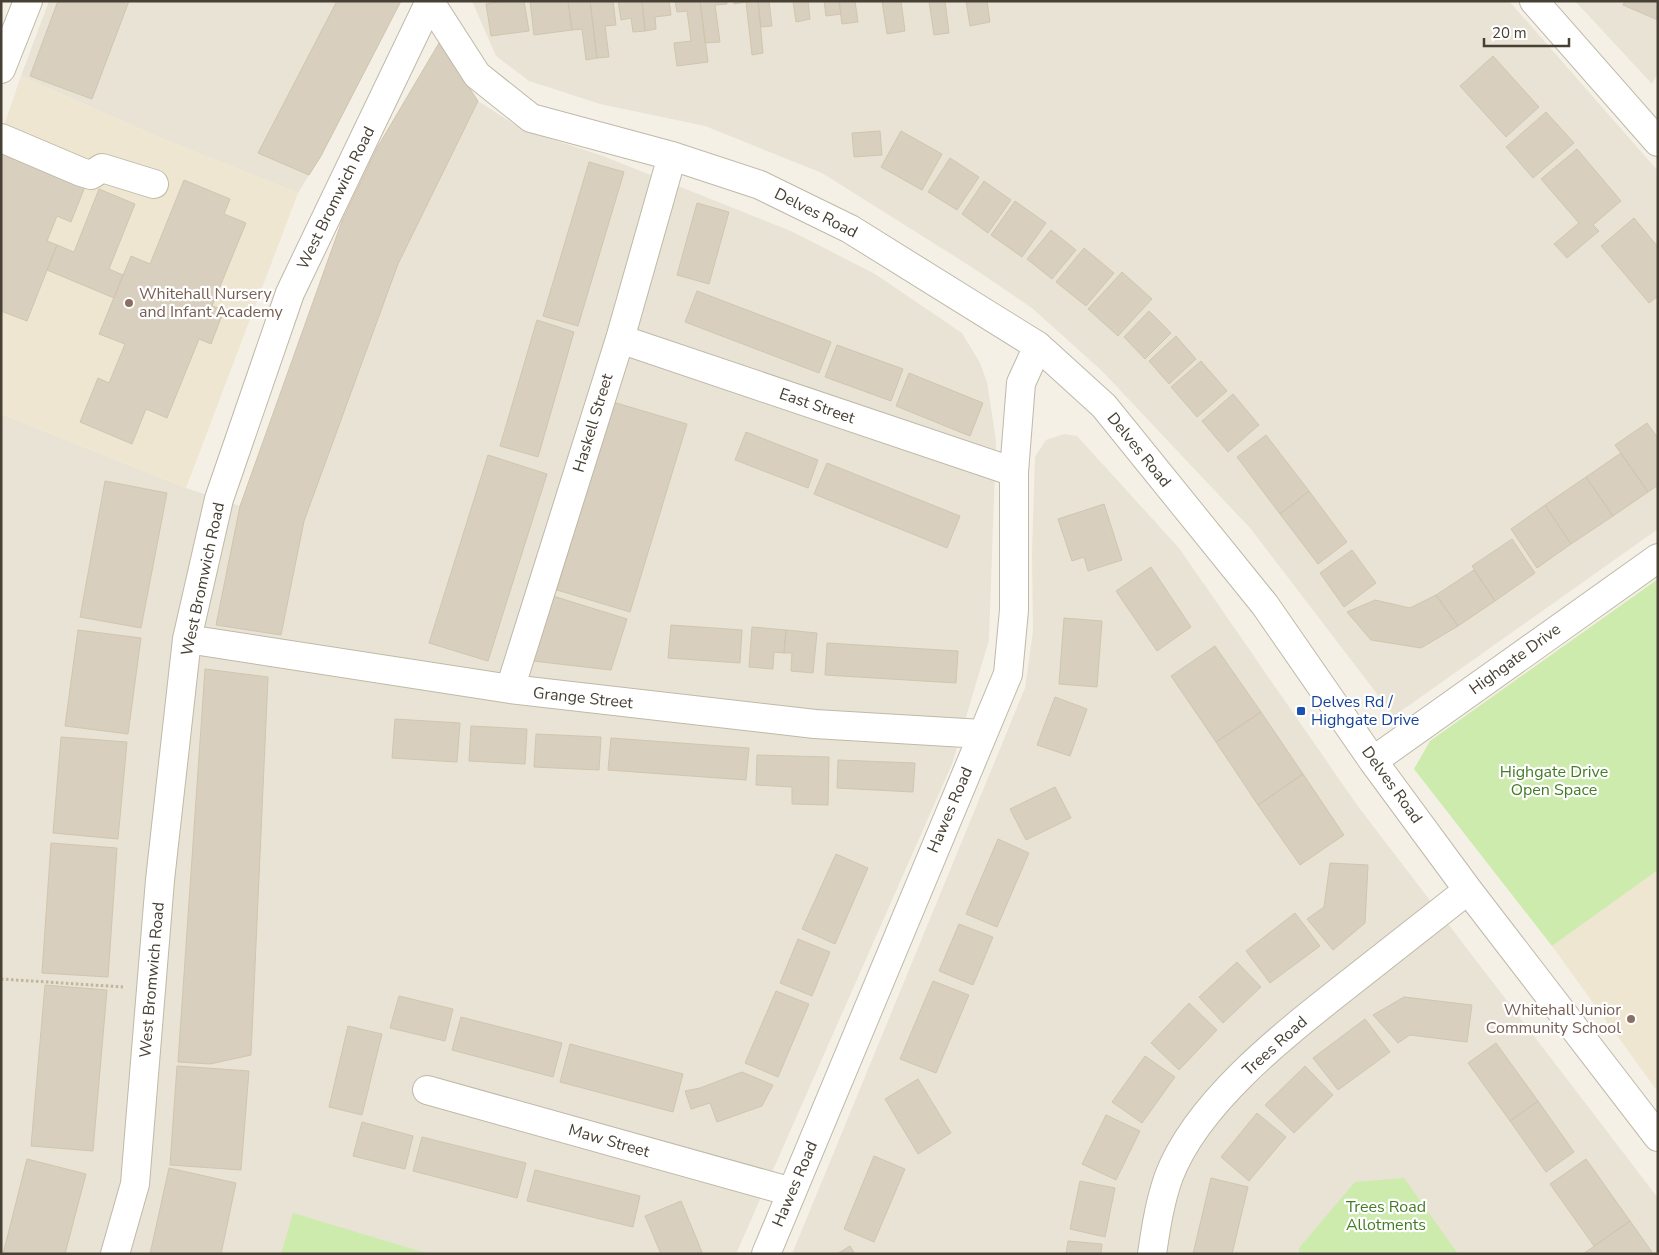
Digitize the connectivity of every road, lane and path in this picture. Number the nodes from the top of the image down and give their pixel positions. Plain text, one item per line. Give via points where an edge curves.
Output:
1 (28, 1) edge
2 (1534, 1) edge
3 (430, 2) edge
4 (1, 69) edge
5 (1, 138) edge
6 (1658, 142) edge
7 (672, 156) junction
8 (154, 184) dead end
9 (620, 339) junction
10 (1038, 346) junction
11 (1014, 472) junction
12 (1658, 558) edge
13 (187, 639) junction
14 (510, 689) junction
15 (982, 734) junction
16 (1373, 761) junction
17 (1468, 890) junction
18 (1, 979) edge
19 (152, 989) junction
20 (427, 1090) dead end
21 (1658, 1138) edge
22 (792, 1192) junction
23 (115, 1254) edge
24 (766, 1254) edge
25 (1152, 1254) edge

1 - 4 street
2 - 6 street
3 - 7 street, Delves Road via 477,75 531,118
3 - 13 street, West Bromwich Road via 290,293 220,499
5 - 8 street via 81,172 91,175 102,168
7 - 9 street, Haskell Street
7 - 10 street, Delves Road via 760,185 850,229
9 - 11 street, East Street
9 - 14 street, Haskell Street
10 - 11 street, Hawes Road via 1021,383
10 - 16 street, Delves Road via 1104,406 1259,597
11 - 15 street, Hawes Road via 1014,610 1008,674
12 - 16 street, Highgate Drive
13 - 14 street, Grange Street
13 - 19 street, West Bromwich Road via 160,880
14 - 15 street, Grange Street via 815,724
15 - 22 street, Hawes Road
16 - 17 street, Delves Road
17 - 21 street, Delves Road
17 - 25 street, Trees Road via 1284,1035 1221,1096 1190,1137 1170,1175 1158,1211
18 - 19 path
19 - 23 street, West Bromwich Road via 135,1184
20 - 22 street, Maw Street
22 - 24 street, Hawes Road

